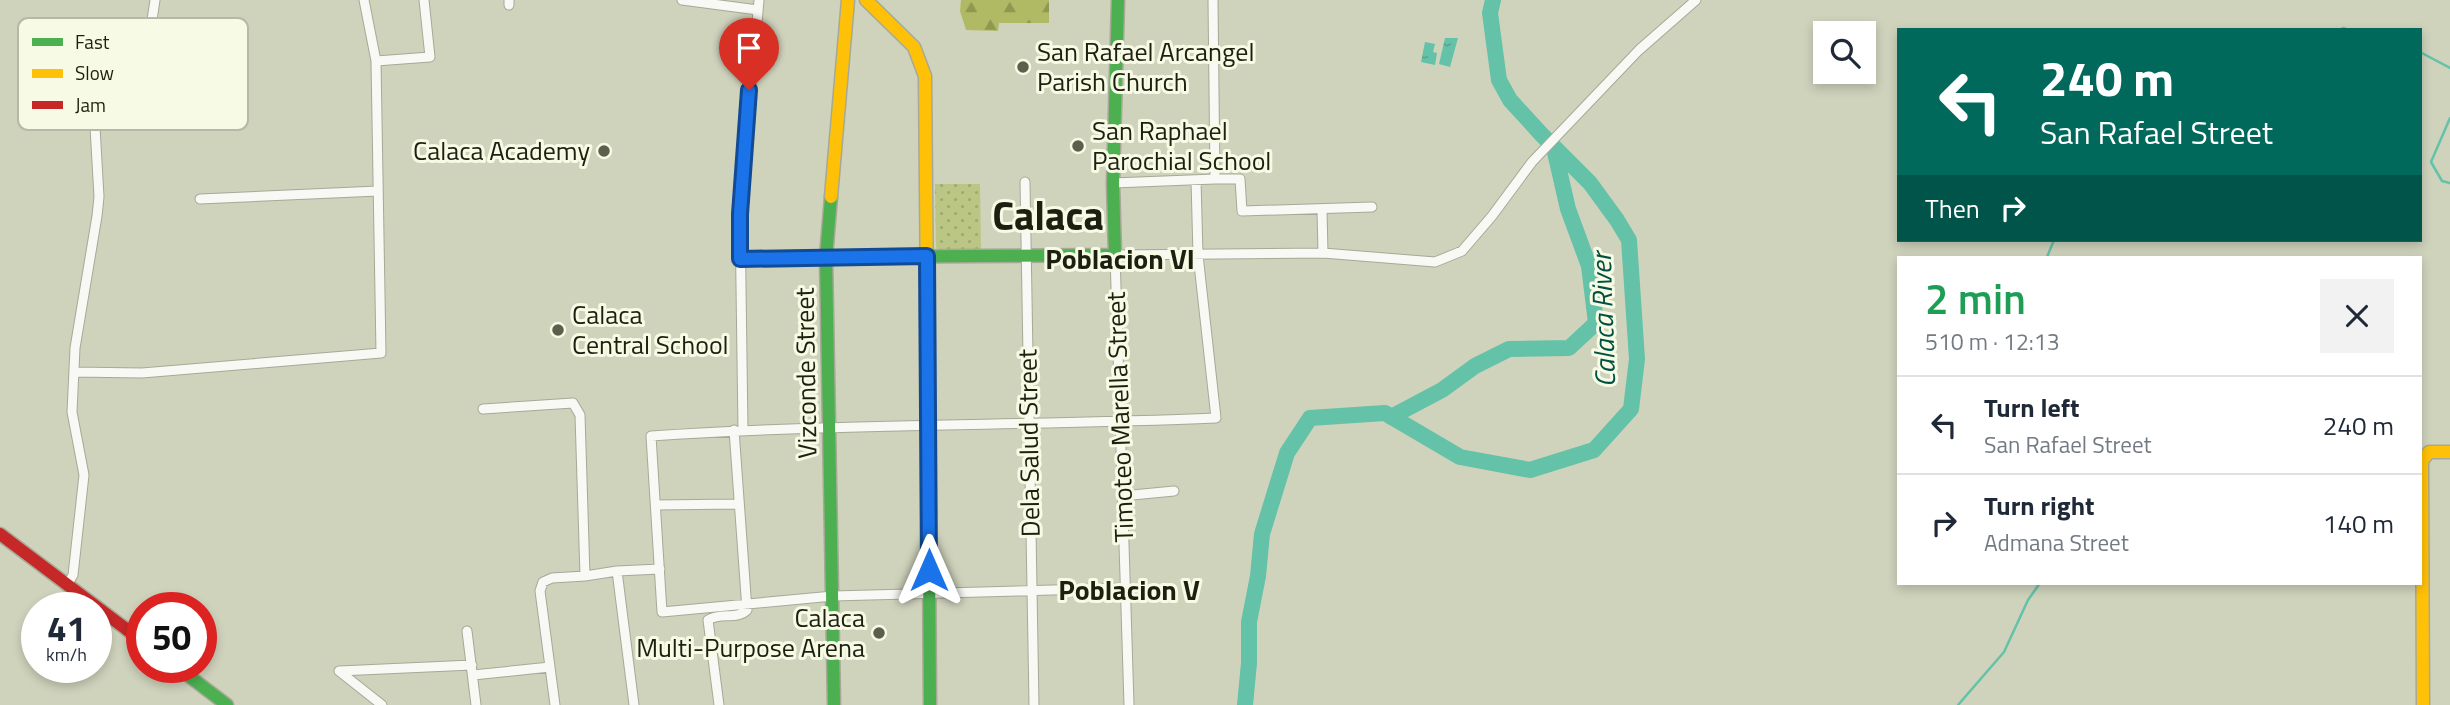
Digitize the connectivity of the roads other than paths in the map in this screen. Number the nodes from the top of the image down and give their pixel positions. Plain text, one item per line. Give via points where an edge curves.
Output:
1 (155, 0) edge
2 (364, 0) edge
3 (424, 0) edge
4 (682, 0) edge
5 (848, 0) edge
6 (866, 0) edge
7 (1118, 0) edge
8 (1213, 0) edge
9 (1696, 0) edge
10 (758, 5) edge
11 (152, 18) edge
12 (376, 61) junction
13 (95, 130) edge
14 (1215, 179) junction
15 (1196, 180) junction
16 (1025, 182) dead end
17 (1113, 183) junction
18 (378, 191) junction
19 (200, 199) dead end
20 (1372, 207) dead end
21 (1322, 210) junction
22 (1322, 253) junction
23 (1026, 254) junction
24 (1115, 255) junction
25 (1198, 255) junction
26 (927, 256) junction
27 (826, 257) junction
28 (740, 259) junction
29 (74, 372) junction
30 (483, 409) dead end
31 (1120, 422) junction
32 (928, 425) junction
33 (1028, 425) junction
34 (829, 427) junction
35 (738, 430) junction
36 (2450, 452) edge
37 (1174, 491) dead end
38 (1122, 496) junction
39 (738, 504) junction
40 (656, 505) junction
41 (0, 534) edge
42 (660, 569) junction
43 (617, 571) junction
44 (585, 576) junction
45 (67, 585) junction
46 (1125, 588) junction
47 (1032, 590) junction
48 (929, 594) junction
49 (832, 596) junction
50 (747, 603) junction
51 (126, 628) edge
52 (467, 631) dead end
53 (550, 667) junction
54 (473, 670) junction
55 (198, 683) edge
56 (227, 705) edge
57 (382, 705) edge
58 (475, 705) edge
59 (555, 705) edge
60 (634, 705) edge
61 (719, 705) edge
62 (834, 705) edge
63 (930, 705) edge
64 (1034, 705) edge
65 (1129, 705) edge
66 (2423, 705) edge

1 - 11 street
2 - 12 street
3 - 12 street via 430,57
4 - 10 street
5 - 27 main road, Vizconde Street
6 - 26 main road via 911,42 924,70
7 - 17 main road
8 - 14 street
9 - 22 street via 1639,50 1532,162 1462,251 1435,262
10 - 28 street
12 - 18 street
13 - 29 street via 99,197
14 - 15 street
14 - 21 street via 1240,180 1242,211
15 - 17 street
15 - 25 street
16 - 23 street, Dela Salud Street
17 - 24 main road
18 - 19 street
18 - 29 street via 381,353 142,373
20 - 21 street
21 - 22 street
22 - 25 street
23 - 24 main road
23 - 26 main road
23 - 33 street, Dela Salud Street
24 - 25 street
24 - 31 street, Timoteo Marella Street
25 - 31 street via 1216,418
26 - 27 main road
26 - 32 main road
27 - 28 street
27 - 34 main road, Vizconde Street
28 - 35 street
29 - 45 street via 72,412 84,475 73,575
30 - 44 street via 573,403 580,415
31 - 33 street
31 - 38 street, Timoteo Marella Street
32 - 33 street
32 - 34 street
32 - 48 main road
33 - 47 street, Dela Salud Street
34 - 35 street
34 - 49 main road, Vizconde Street
35 - 39 street
35 - 40 street via 651,436
36 - 66 main road via 2429,452 2422,461
37 - 38 street
38 - 46 street, Timoteo Marella Street
39 - 40 street
39 - 50 street
40 - 42 street
41 - 45 main road
42 - 43 street
42 - 50 street via 663,612
43 - 44 street
43 - 60 street
44 - 53 street via 543,582 540,591
45 - 51 main road
46 - 47 street
46 - 65 street, Timoteo Marella Street
47 - 48 street
47 - 64 street, Dela Salud Street
48 - 49 street
48 - 63 main road
49 - 50 street
49 - 62 main road, Vizconde Street
50 - 61 street via 745,613 708,620
52 - 54 street
53 - 54 street
53 - 59 street
54 - 57 street via 339,671
54 - 58 street
55 - 56 main road

